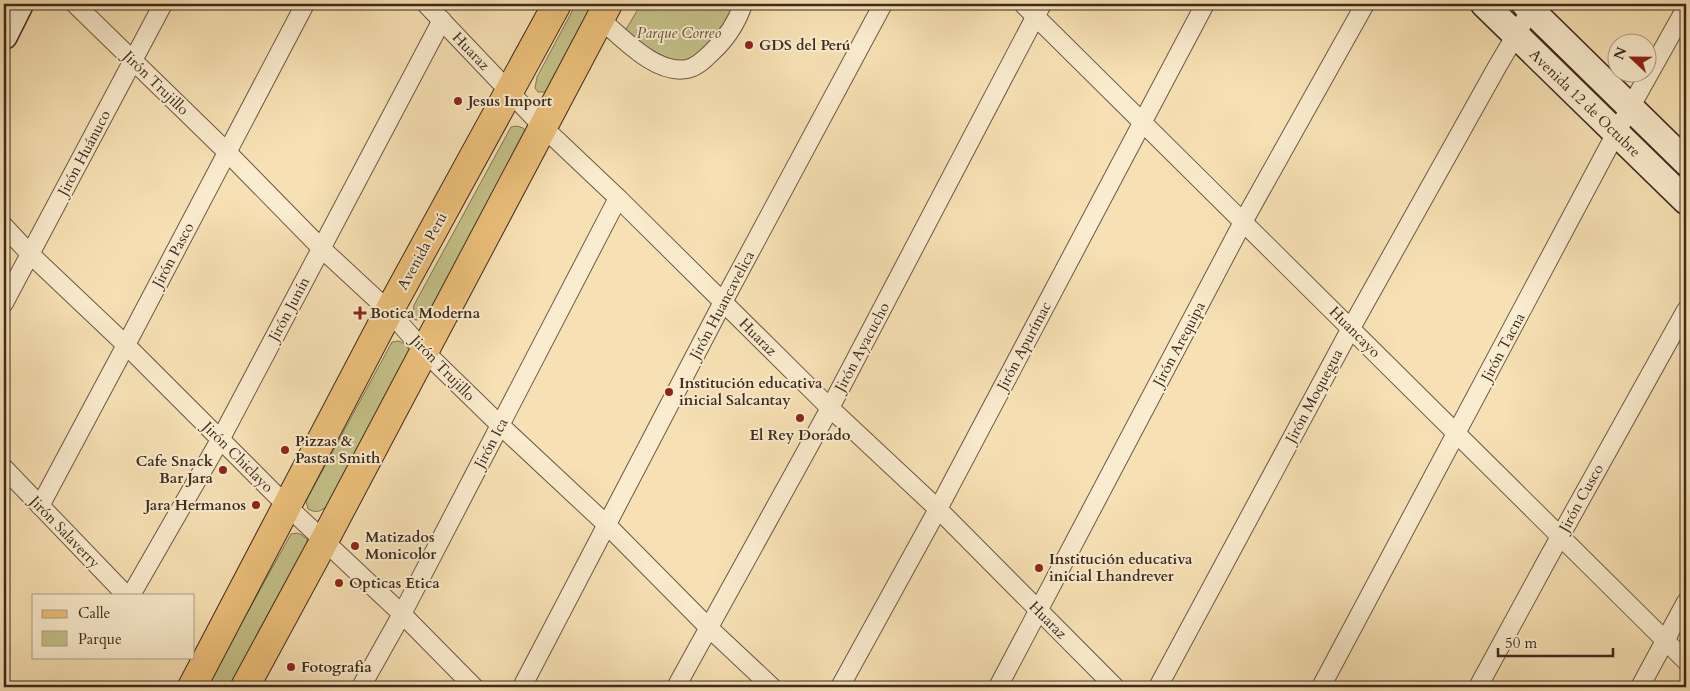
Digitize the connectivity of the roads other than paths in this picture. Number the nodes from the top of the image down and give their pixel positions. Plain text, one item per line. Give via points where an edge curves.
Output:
1 (20, 4) edge
2 (75, 4) edge
3 (164, 4) edge
4 (306, 4) edge
5 (426, 4) edge
6 (557, 4) edge
7 (743, 4) edge
8 (883, 4) edge
9 (1206, 4) edge
10 (1365, 4) edge
11 (1484, 4) edge
12 (1530, 6) edge
13 (1034, 8) edge
14 (1686, 8) edge
15 (604, 11) edge
16 (442, 20) junction
17 (4, 36) edge
18 (1517, 36) junction
19 (133, 60) junction
20 (510, 91) junction
21 (1630, 107) junction
22 (1142, 122) junction
23 (544, 127) junction
24 (1616, 133) junction
25 (227, 152) junction
26 (1686, 162) edge
27 (618, 198) junction
28 (1686, 201) edge
29 (1243, 222) junction
30 (4, 226) edge
31 (320, 248) junction
32 (30, 254) junction
33 (724, 302) junction
34 (4, 303) edge
35 (1686, 310) edge
36 (389, 311) junction
37 (1351, 328) junction
38 (126, 345) junction
39 (425, 352) junction
40 (830, 408) junction
41 (500, 425) junction
42 (1457, 433) junction
43 (220, 440) junction
44 (4, 468) edge
45 (40, 506) junction
46 (287, 506) junction
47 (938, 509) junction
48 (607, 525) junction
49 (1560, 536) junction
50 (324, 541) junction
51 (125, 594) edge
52 (132, 594) edge
53 (1686, 602) edge
54 (1039, 611) junction
55 (402, 614) junction
56 (708, 627) junction
57 (1665, 640) junction
58 (1686, 660) edge
59 (195, 671) edge
60 (245, 687) edge
61 (361, 687) edge
62 (474, 687) edge
63 (522, 687) edge
64 (676, 687) edge
65 (772, 687) edge
66 (840, 687) edge
67 (998, 687) edge
68 (1114, 687) edge
69 (1158, 687) edge
70 (1321, 687) edge
71 (1478, 687) edge
72 (1640, 687) edge

1 - 17 main road
2 - 19 street, Jirón Trujillo
3 - 19 street, Jirón Huánuco
4 - 25 street, Jirón Pasco
5 - 16 street, Huaraz
6 - 20 main road, Avenida Perú
7 - 15 street via 730,31 716,48 702,62 688,69 658,65 645,57
8 - 33 street, Jirón Huancavelica
9 - 22 street, Jirón Apurímac
10 - 29 street, Jirón Arequipa
11 - 18 main road, Avenida 12 de Octubre
12 - 18 street, Jirón Moquegua
12 - 21 main road, Avenida 12 de Octubre
13 - 22 street, Huancayo
13 - 40 street, Jirón Ayacucho
14 - 21 street, Jirón Tacna
15 - 23 main road
16 - 20 street, Huaraz
16 - 31 street, Jirón Junín
18 - 24 main road, Avenida 12 de Octubre
18 - 37 street, Jirón Moquegua
19 - 25 street, Jirón Trujillo
19 - 32 street, Jirón Huánuco
20 - 23 street, Huaraz
20 - 36 main road, Avenida Perú
21 - 24 street, Jirón Tacna
21 - 26 main road, Avenida 12 de Octubre
22 - 29 street, Huancayo
22 - 47 street, Jirón Apurímac
23 - 27 street, Huaraz
23 - 39 main road
24 - 28 main road, Avenida 12 de Octubre
24 - 42 street, Jirón Tacna
25 - 31 street, Jirón Trujillo
25 - 38 street, Jirón Pasco
27 - 33 street, Huaraz
27 - 41 street, Jirón Ica
29 - 37 street, Huancayo
29 - 54 street, Jirón Arequipa
30 - 32 street, Jirón Chiclayo
31 - 36 street, Jirón Trujillo
31 - 43 street, Jirón Junín
32 - 34 street, Jirón Huánuco
32 - 38 street, Jirón Chiclayo
33 - 40 street, Huaraz
33 - 48 street, Jirón Huancavelica
35 - 49 street, Jirón Cusco
36 - 39 street, Jirón Trujillo
36 - 46 main road, Avenida Perú
37 - 42 street, Huancayo
37 - 69 street, Jirón Moquegua
38 - 43 street, Jirón Chiclayo
38 - 45 street, Jirón Pasco
39 - 41 street, Jirón Trujillo
39 - 50 main road
40 - 47 street, Huaraz
40 - 56 street, Jirón Ayacucho
41 - 48 street, Jirón Trujillo
41 - 55 street, Jirón Ica
42 - 49 street, Huancayo
42 - 70 street, Jirón Tacna
43 - 46 street, Jirón Chiclayo
43 - 52 street, Jirón Junín
44 - 45 street, Jirón Salaverry
45 - 51 street, Jirón Salaverry
46 - 50 street, Jirón Chiclayo
46 - 59 main road, Avenida Perú
47 - 54 street, Huaraz
47 - 66 street, Jirón Apurímac
48 - 56 street, Jirón Trujillo
48 - 63 street, Jirón Huancavelica
49 - 57 street, Huancayo
49 - 71 street, Jirón Cusco
50 - 55 street, Jirón Chiclayo
50 - 60 main road
53 - 57 street
54 - 67 street, Jirón Arequipa
54 - 68 street, Huaraz
55 - 61 street, Jirón Ica
55 - 62 street, Jirón Chiclayo
56 - 64 street, Jirón Ayacucho
56 - 65 street, Jirón Trujillo
57 - 58 street, Huancayo
57 - 72 street

